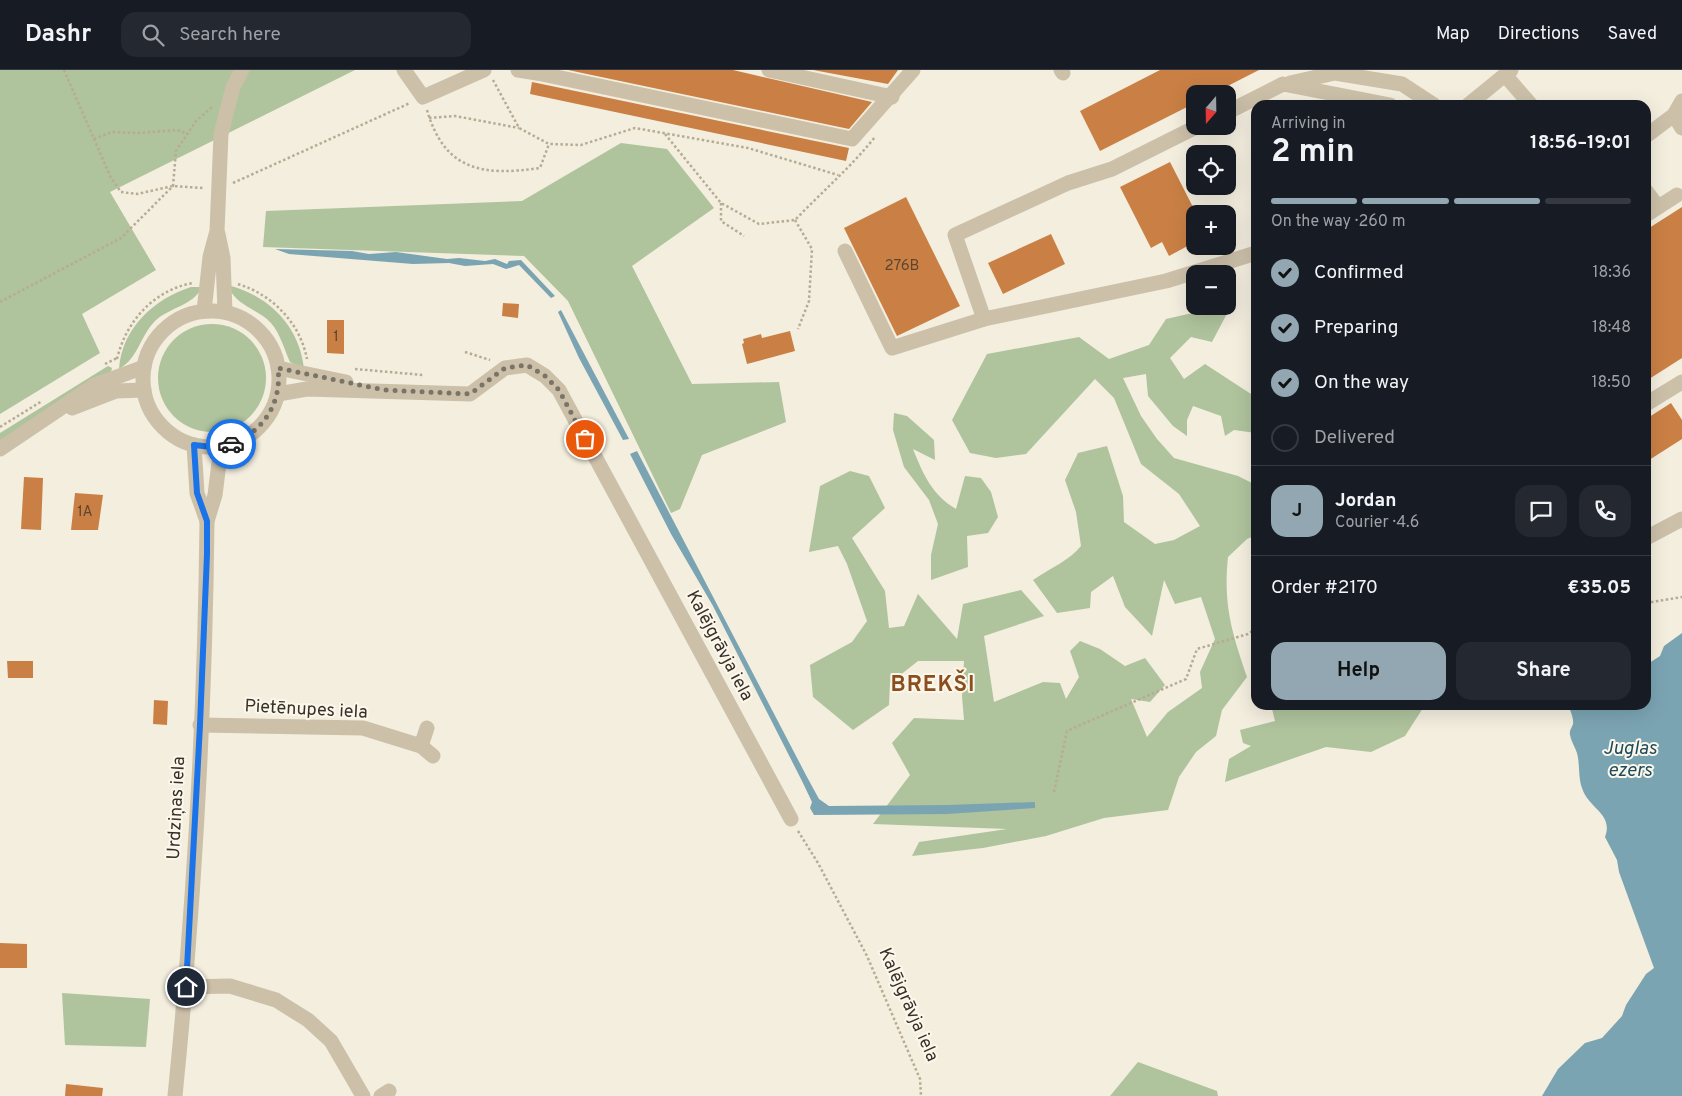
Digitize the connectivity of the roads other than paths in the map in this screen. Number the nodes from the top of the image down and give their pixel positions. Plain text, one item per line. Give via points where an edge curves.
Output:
1 (242, 70) edge
2 (404, 70) edge
3 (518, 70) edge
4 (769, 70) edge
5 (914, 70) edge
6 (538, 72) edge
7 (1508, 73) edge
8 (488, 74) edge
9 (1283, 84) junction
10 (892, 97) junction
11 (1251, 100) edge
12 (1252, 100) edge
13 (1365, 100) edge
14 (1426, 100) edge
15 (1474, 100) edge
16 (1528, 100) edge
17 (1682, 101) edge
18 (1236, 108) edge
19 (1674, 115) junction
20 (1682, 128) edge
21 (1186, 132) edge
22 (1651, 132) edge
23 (1677, 195) dead end
24 (1652, 211) edge
25 (217, 231) junction
26 (845, 251) dead end
27 (1251, 255) edge
28 (204, 312) junction
29 (225, 312) junction
30 (984, 319) junction
31 (144, 367) junction
32 (278, 368) junction
33 (1682, 382) edge
34 (144, 390) junction
35 (384, 390) junction
36 (278, 394) junction
37 (1651, 401) edge
38 (52, 416) junction
39 (194, 445) junction
40 (221, 447) junction
41 (0, 449) edge
42 (1682, 519) edge
43 (207, 521) junction
44 (1651, 535) edge
45 (200, 725) junction
46 (428, 728) dead end
47 (421, 746) junction
48 (433, 756) dead end
49 (791, 819) road end
50 (186, 987) junction
51 (175, 1096) edge
52 (363, 1096) edge

1 - 25 street via 233,88 221,134
2 - 8 street via 423,97
3 - 6 street
4 - 10 street
5 - 10 street
6 - 10 street via 852,139
7 - 15 street
7 - 16 street
9 - 12 street
9 - 13 street
9 - 14 street via 1335,73 1402,84
11 - 18 street
17 - 19 street
19 - 20 street
19 - 22 street
21 - 30 street via 1112,169 1068,183 955,236
23 - 24 street
25 - 28 street via 210,257
25 - 29 street
26 - 30 street via 892,348
27 - 30 street via 1166,281
28 - 29 street
28 - 31 street via 183,317 165,330 152,346
29 - 32 street via 246,321 264,336
31 - 34 street
31 - 38 street via 95,385
32 - 35 street
32 - 36 street
33 - 37 street
34 - 38 street via 116,391
34 - 39 street via 161,425
35 - 36 street via 298,389
35 - 49 street, Kalējgrāvja iela via 470,394 505,368 527,365 559,390
36 - 40 street via 270,413 257,429 240,441
38 - 41 street
39 - 40 street
39 - 43 street, Urdziņas iela via 197,493
40 - 43 street, Urdziņas iela via 215,495
42 - 44 street
43 - 45 street, Urdziņas iela
45 - 47 street, Pietēnupes iela via 363,728
45 - 50 street, Urdziņas iela
46 - 47 street
47 - 48 street, Pietēnupes iela
50 - 51 street, Urdziņas iela
50 - 52 street via 230,986 276,1000 308,1020 330,1041

